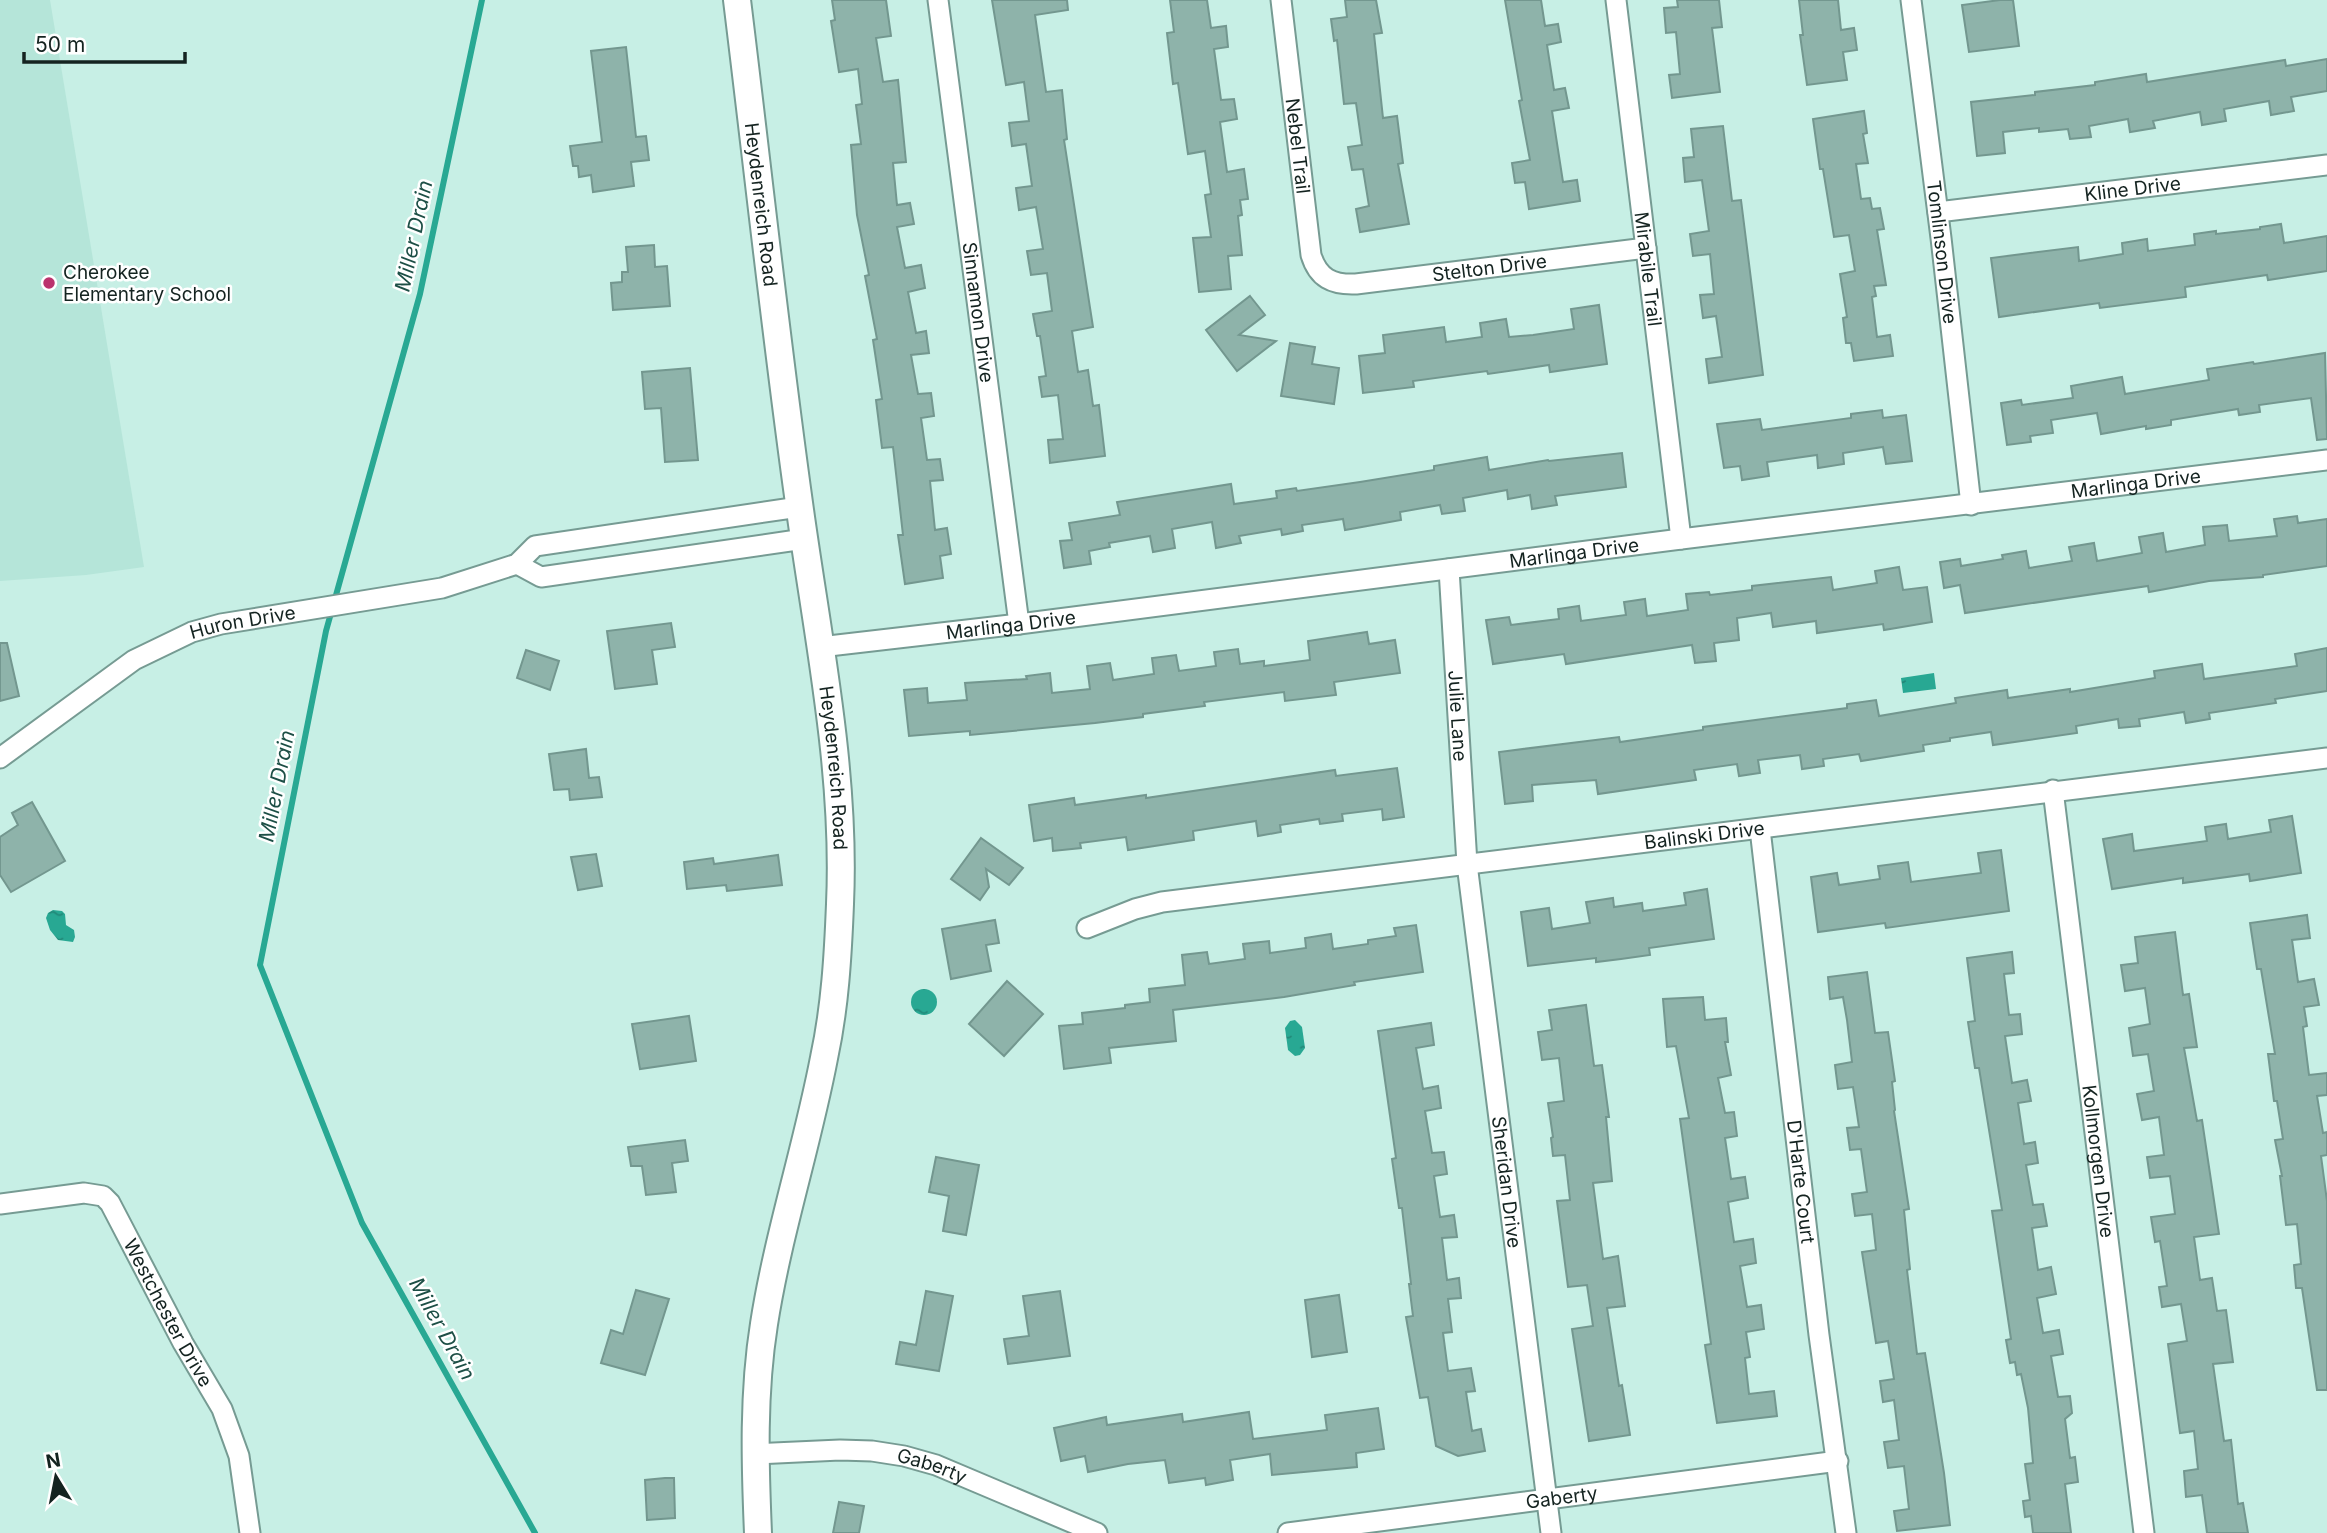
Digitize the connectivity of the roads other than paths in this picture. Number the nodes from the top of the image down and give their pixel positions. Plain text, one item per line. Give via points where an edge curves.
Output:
1 (737, 0) edge
2 (938, 0) edge
3 (1281, 0) edge
4 (1616, 0) edge
5 (1911, 0) edge
6 (2327, 165) edge
7 (1938, 212) junction
8 (1646, 248) junction
9 (1332, 282) joint
10 (2327, 460) edge
11 (1971, 505) junction
12 (799, 507) junction
13 (614, 533) junction
14 (804, 539) junction
15 (1681, 539) junction
16 (517, 564) junction
17 (619, 565) junction
18 (1449, 569) junction
19 (1018, 624) junction
20 (820, 647) junction
21 (0, 758) edge
22 (2327, 758) edge
23 (2053, 790) junction
24 (1760, 829) junction
25 (1467, 864) junction
26 (1087, 928) dead end
27 (0, 1204) edge
28 (754, 1454) junction
29 (1838, 1461) junction
30 (1546, 1499) junction
31 (250, 1533) edge
32 (758, 1533) edge
33 (1097, 1533) edge
34 (1288, 1533) edge
35 (1551, 1533) edge
36 (1846, 1533) edge
37 (2144, 1533) edge

1 - 12 street, Heydenreich Road
2 - 19 street, Sinnamon Drive
3 - 9 street, Nebel Trail via 1311,255 1322,276
4 - 8 street, Mirabile Trail
5 - 7 street, Tomlinson Drive
6 - 7 street, Kline Drive
7 - 11 street, Tomlinson Drive
8 - 9 street, Stelton Drive via 1356,284
8 - 15 street, Mirabile Trail
10 - 11 street, Marlinga Drive
11 - 15 street, Marlinga Drive
12 - 13 street, Huron Drive
12 - 14 street, Heydenreich Road
13 - 16 street, Huron Drive via 535,546
13 - 17 street
14 - 17 street
14 - 20 street, Heydenreich Road
15 - 18 street, Marlinga Drive
16 - 17 street via 541,577
16 - 21 street, Huron Drive via 442,587 222,624 183,636 134,660
18 - 19 street, Marlinga Drive
18 - 25 street, Julie Lane
19 - 20 street, Marlinga Drive
20 - 28 street, Heydenreich Road via 839,806 841,903 833,1010 764,1323
22 - 23 street, Balinski Drive
23 - 24 street, Balinski Drive
23 - 37 street, Kollmorgen Drive
24 - 25 street, Balinski Drive
24 - 29 street, D'Harte Court
25 - 26 street, Balinski Drive via 1162,902
25 - 30 street, Sheridan Drive
27 - 31 street, Westchester Drive via 84,1193 103,1196 110,1203 222,1409 239,1456
28 - 32 street, Heydenreich Road
28 - 33 street, Gaberty via 840,1450 904,1456
29 - 30 street, Gaberty
29 - 36 street, D'Harte Court
30 - 34 street, Gaberty
30 - 35 street, Sheridan Drive

